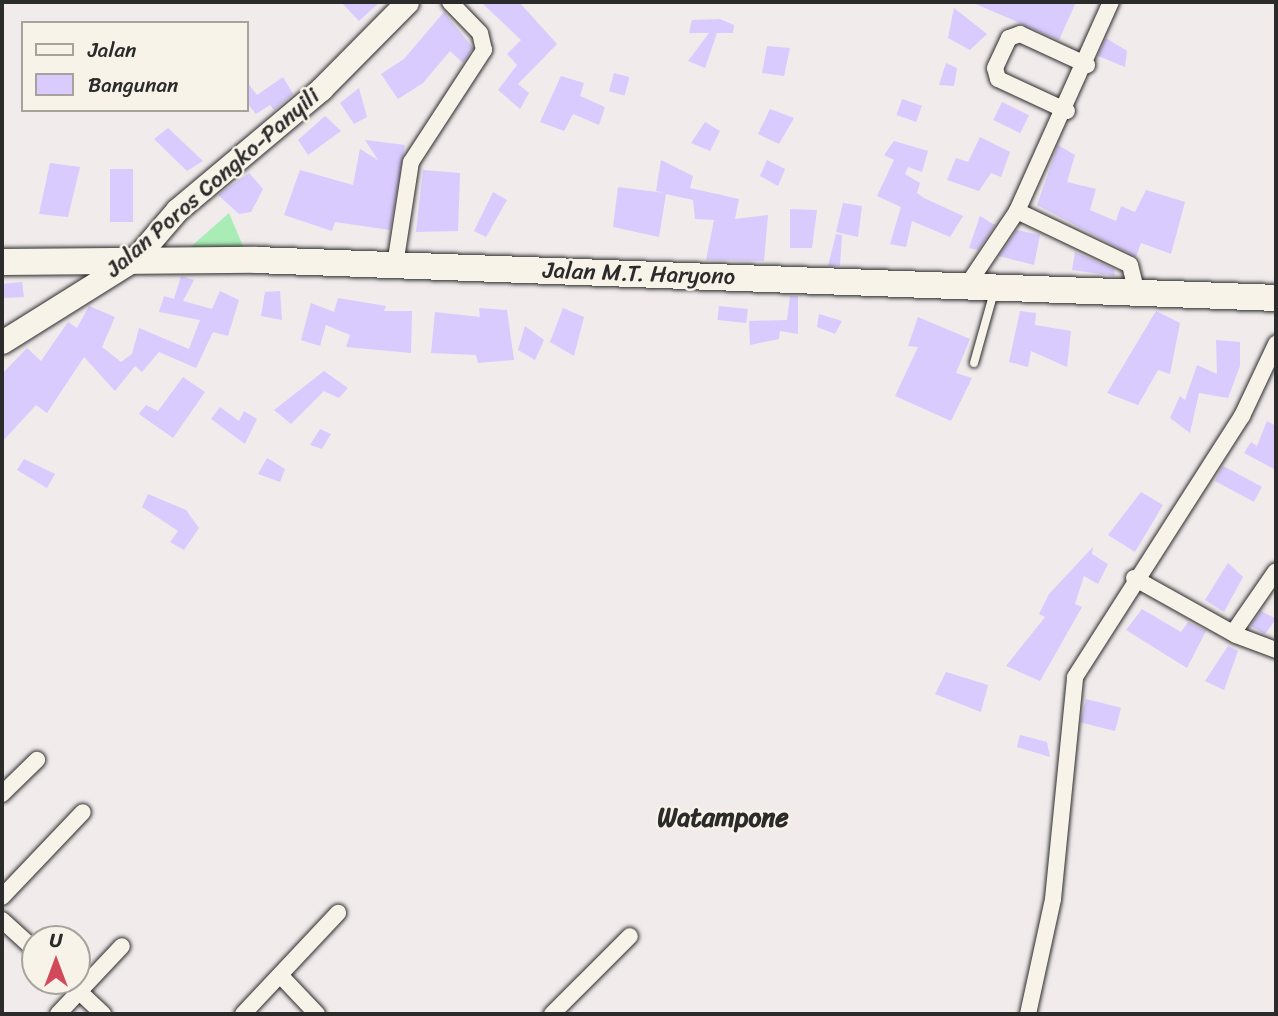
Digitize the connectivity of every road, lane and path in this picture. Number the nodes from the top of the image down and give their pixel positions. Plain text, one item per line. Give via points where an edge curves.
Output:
1 (407, 2) edge
2 (450, 2) edge
3 (1111, 2) edge
4 (1087, 65) junction
5 (1067, 111) junction
6 (1017, 211) junction
7 (135, 258) junction
8 (2, 262) edge
9 (395, 265) junction
10 (966, 287) junction
11 (995, 289) junction
12 (1137, 294) junction
13 (1276, 298) edge
14 (2, 342) edge
15 (1276, 344) edge
16 (974, 363) dead end
17 (1276, 572) edge
18 (1134, 578) junction
19 (1233, 633) junction
20 (1276, 650) edge
21 (37, 761) dead end
22 (2, 794) edge
23 (83, 813) dead end
24 (2, 897) edge
25 (338, 914) dead end
26 (2, 920) edge
27 (630, 936) dead end
28 (21, 937) edge
29 (122, 946) dead end
30 (91, 972) edge
31 (280, 975) junction
32 (69, 995) edge
33 (83, 995) edge
34 (58, 1014) edge
35 (103, 1014) edge
36 (243, 1014) edge
37 (317, 1014) edge
38 (552, 1014) edge
39 (1027, 1014) edge

1 - 7 main road, Jalan Poros Congko-Panyili via 312,97 177,210
2 - 9 street via 480,33 484,50 411,162
3 - 4 street
4 - 5 street
4 - 5 street via 1020,34 1009,38 995,68 998,79
5 - 6 street
6 - 10 street
6 - 12 street via 1130,265
7 - 8 highway, Jalan M.T. Haryono
7 - 9 highway, Jalan M.T. Haryono
7 - 14 main road, Jalan Poros Congko-Panyili
9 - 10 highway, Jalan M.T. Haryono
10 - 11 highway, Jalan M.T. Haryono
11 - 12 highway, Jalan M.T. Haryono
11 - 16 lane
12 - 13 highway, Jalan M.T. Haryono
15 - 18 street via 1242,416
17 - 19 street
18 - 19 street
18 - 39 street via 1075,677 1053,899
19 - 20 street
21 - 22 street
23 - 24 street
25 - 31 street
26 - 28 street
27 - 38 street
29 - 30 street
31 - 36 street
31 - 37 street
32 - 34 street
33 - 35 street

